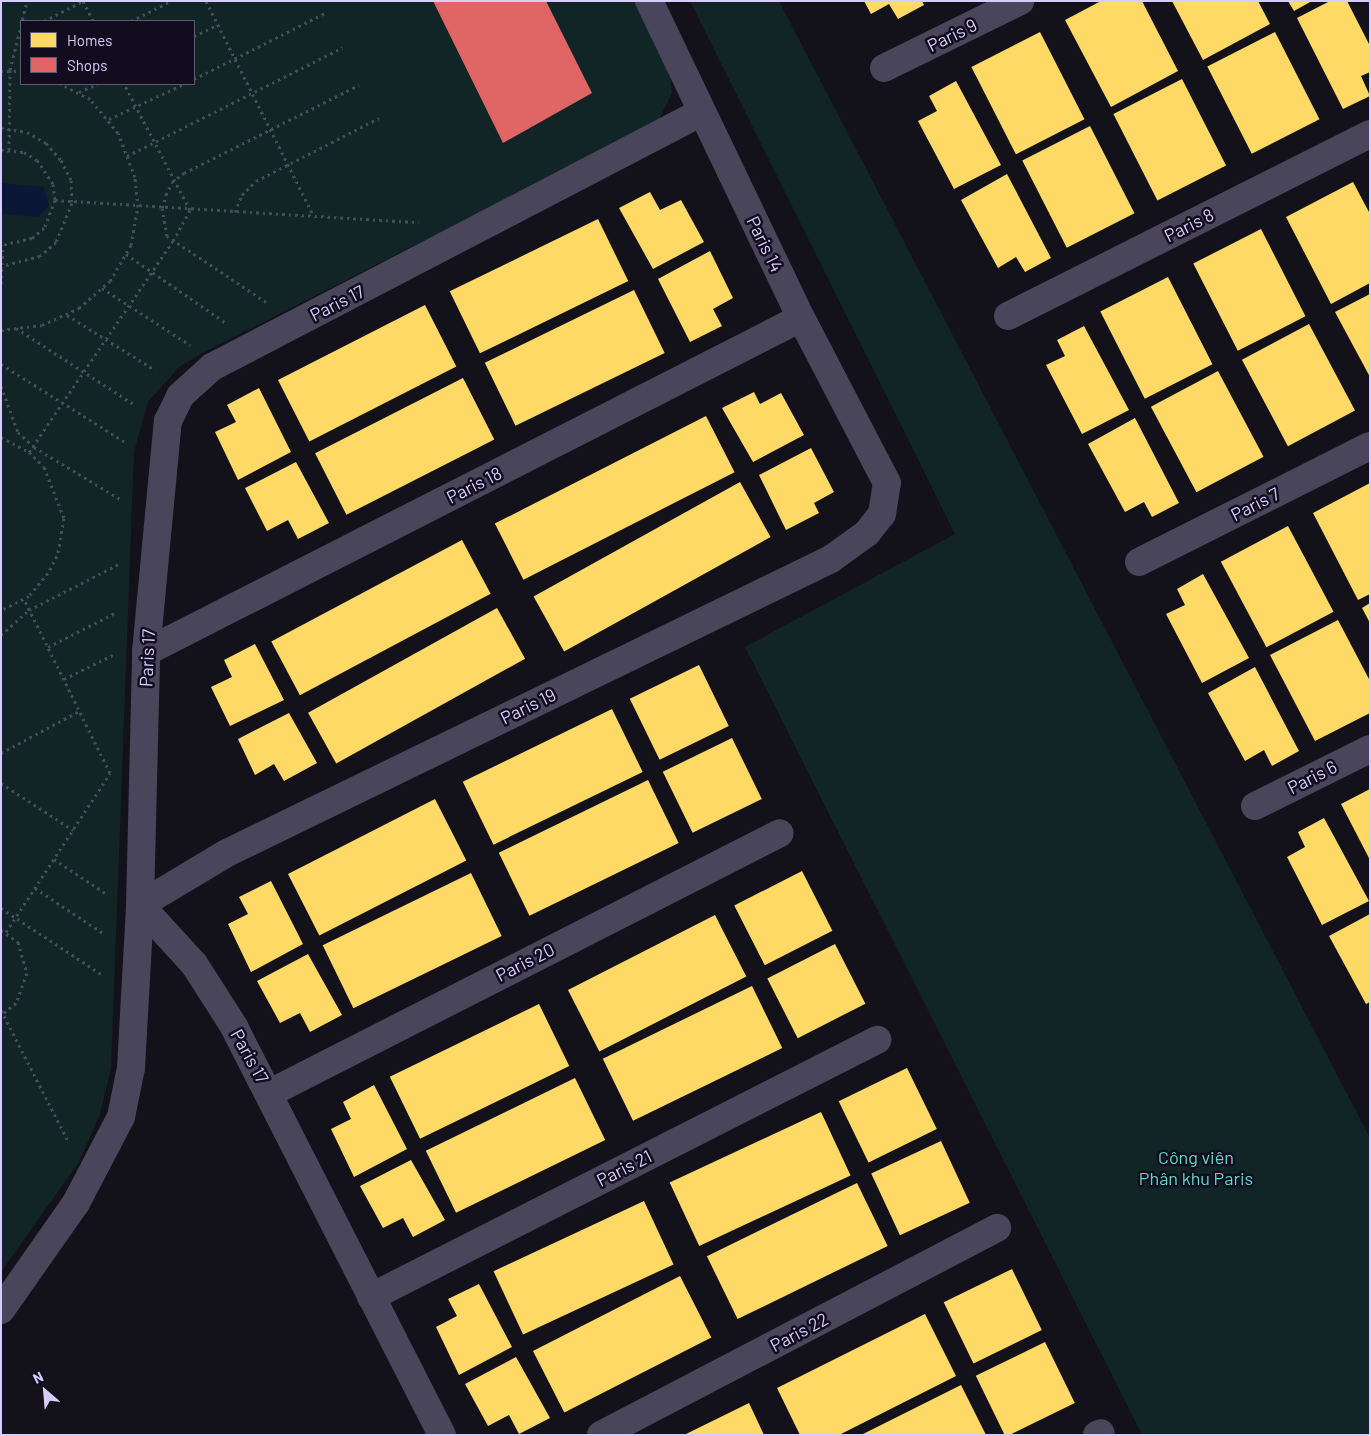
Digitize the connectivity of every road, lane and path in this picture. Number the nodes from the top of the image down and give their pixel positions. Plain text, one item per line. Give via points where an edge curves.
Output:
1 (27, 1) edge
2 (83, 1) edge
3 (172, 1) edge
4 (206, 1) edge
5 (649, 1) edge
6 (1020, 1) edge
7 (324, 13) dead end
8 (20, 20) edge
9 (46, 20) edge
10 (92, 20) edge
11 (133, 20) edge
12 (20, 21) edge
13 (218, 24) junction
14 (20, 34) edge
15 (15, 36) junction
16 (195, 36) edge
17 (342, 48) dead end
18 (235, 58) junction
19 (884, 68) dead end
20 (10, 70) junction
21 (1, 71) edge
22 (20, 71) edge
23 (195, 78) edge
24 (359, 84) dead end
25 (64, 85) edge
26 (94, 85) edge
27 (124, 85) edge
28 (182, 85) edge
29 (78, 92) junction
30 (252, 94) junction
31 (136, 108) junction
32 (700, 113) junction
33 (379, 118) dead end
34 (109, 119) junction
35 (1, 128) edge
36 (10, 128) junction
37 (270, 129) junction
38 (1370, 134) edge
39 (153, 143) junction
40 (1, 150) edge
41 (9, 150) junction
42 (127, 156) junction
43 (288, 165) junction
44 (172, 182) junction
45 (55, 200) junction
46 (72, 203) junction
47 (138, 207) junction
48 (162, 208) junction
49 (190, 210) junction
50 (235, 212) junction
51 (313, 216) junction
52 (424, 222) dead end
53 (173, 241) junction
54 (2, 245) edge
55 (126, 254) junction
56 (2, 266) edge
57 (152, 272) junction
58 (1, 284) edge
59 (102, 288) junction
60 (270, 305) dead end
61 (130, 306) junction
62 (66, 314) junction
63 (1008, 316) dead end
64 (801, 318) junction
65 (230, 325) dead end
66 (16, 328) junction
67 (1, 330) edge
68 (107, 339) junction
69 (190, 345) dead end
70 (1, 364) edge
71 (155, 370) dead end
72 (85, 372) junction
73 (1, 386) edge
74 (64, 403) junction
75 (135, 405) dead end
76 (1, 437) edge
77 (125, 442) dead end
78 (1370, 446) edge
79 (34, 447) junction
80 (30, 452) junction
81 (887, 484) joint
82 (122, 500) dead end
83 (1139, 562) dead end
84 (119, 564) dead end
85 (24, 599) junction
86 (1, 610) edge
87 (29, 610) junction
88 (116, 612) dead end
89 (1, 635) edge
90 (48, 646) junction
91 (146, 652) junction
92 (115, 654) dead end
93 (64, 679) junction
94 (80, 711) junction
95 (1370, 749) edge
96 (1, 753) edge
97 (1, 783) edge
98 (1255, 806) dead end
99 (73, 830) junction
100 (780, 833) dead end
101 (54, 859) junction
102 (35, 888) junction
103 (105, 893) dead end
104 (140, 906) junction
105 (1, 908) edge
106 (15, 919) junction
107 (1, 930) edge
108 (6, 932) junction
109 (103, 933) dead end
110 (101, 974) dead end
111 (2, 1012) edge
112 (877, 1040) dead end
113 (270, 1092) junction
114 (69, 1143) dead end
115 (997, 1228) dead end
116 (371, 1297) junction
117 (1, 1310) edge
118 (442, 1435) edge
119 (601, 1435) edge

1 - 8 path
2 - 9 path
2 - 10 path
3 - 11 path
4 - 13 path
5 - 32 lane, Paris 14
6 - 19 lane, Paris 9
7 - 18 path
12 - 15 path
13 - 16 path
13 - 18 path
14 - 15 path
15 - 20 path
17 - 30 path
18 - 23 path
18 - 30 path
20 - 21 path
20 - 22 path
20 - 36 path
24 - 37 path
25 - 29 path
26 - 29 path
27 - 31 path
28 - 31 path
29 - 34 path
30 - 37 path
30 - 39 path
31 - 34 path
31 - 39 path
32 - 64 lane, Paris 14
32 - 91 lane, Paris 17 via 212,367 180,396 168,421
33 - 43 path
34 - 42 path
35 - 36 path
36 - 41 path
36 - 46 path via 46,143 61,160 71,180
37 - 43 path
37 - 44 path
38 - 63 lane, Paris 8
39 - 42 path
39 - 44 path
40 - 41 path
41 - 45 path via 37,160 53,184
42 - 47 path via 136,176
43 - 50 path via 246,188
43 - 51 path
44 - 48 path
44 - 49 path
45 - 46 path
45 - 54 path via 44,228 32,238
46 - 47 path
46 - 56 path via 56,242 34,258
47 - 48 path
47 - 55 path
48 - 49 path
48 - 53 path via 167,236
49 - 50 path
49 - 53 path
50 - 51 path
51 - 52 path
53 - 57 path
53 - 60 path
54 - 56 path
55 - 57 path
55 - 59 path
56 - 58 path
57 - 61 path
57 - 65 path
59 - 61 path
59 - 62 path
61 - 68 path
61 - 69 path
62 - 66 path via 42,325
62 - 68 path
64 - 81 lane, Paris 14
64 - 91 lane, Paris 18
66 - 67 path
66 - 72 path
68 - 71 path
68 - 72 path
70 - 74 path
72 - 74 path
72 - 75 path
73 - 79 path via 18,432
74 - 77 path
74 - 79 path
76 - 80 path
78 - 83 lane, Paris 7
79 - 80 path
79 - 82 path
80 - 85 path via 52,479 64,518 57,556
81 - 104 lane, Paris 19 via 882,514 867,533 831,558 227,852
84 - 87 path
85 - 86 path
85 - 87 path
87 - 89 path
87 - 90 path
88 - 90 path
90 - 93 path
91 - 104 lane, Paris 17
92 - 93 path
93 - 94 path
94 - 96 path
94 - 99 path via 110,773
95 - 98 lane, Paris 6
97 - 99 path
99 - 101 path
100 - 113 lane, Paris 20
101 - 102 path
101 - 103 path
102 - 106 path
102 - 109 path
104 - 113 lane, Paris 17 via 194,964
104 - 117 lane via 131,1068 121,1117 76,1203
105 - 106 path
106 - 108 path
106 - 110 path
107 - 108 path
108 - 111 path via 18,942 28,973 20,996
111 - 114 path
112 - 116 lane, Paris 21
113 - 116 lane, Paris 17
115 - 119 lane, Paris 22
116 - 118 lane, Paris 17

